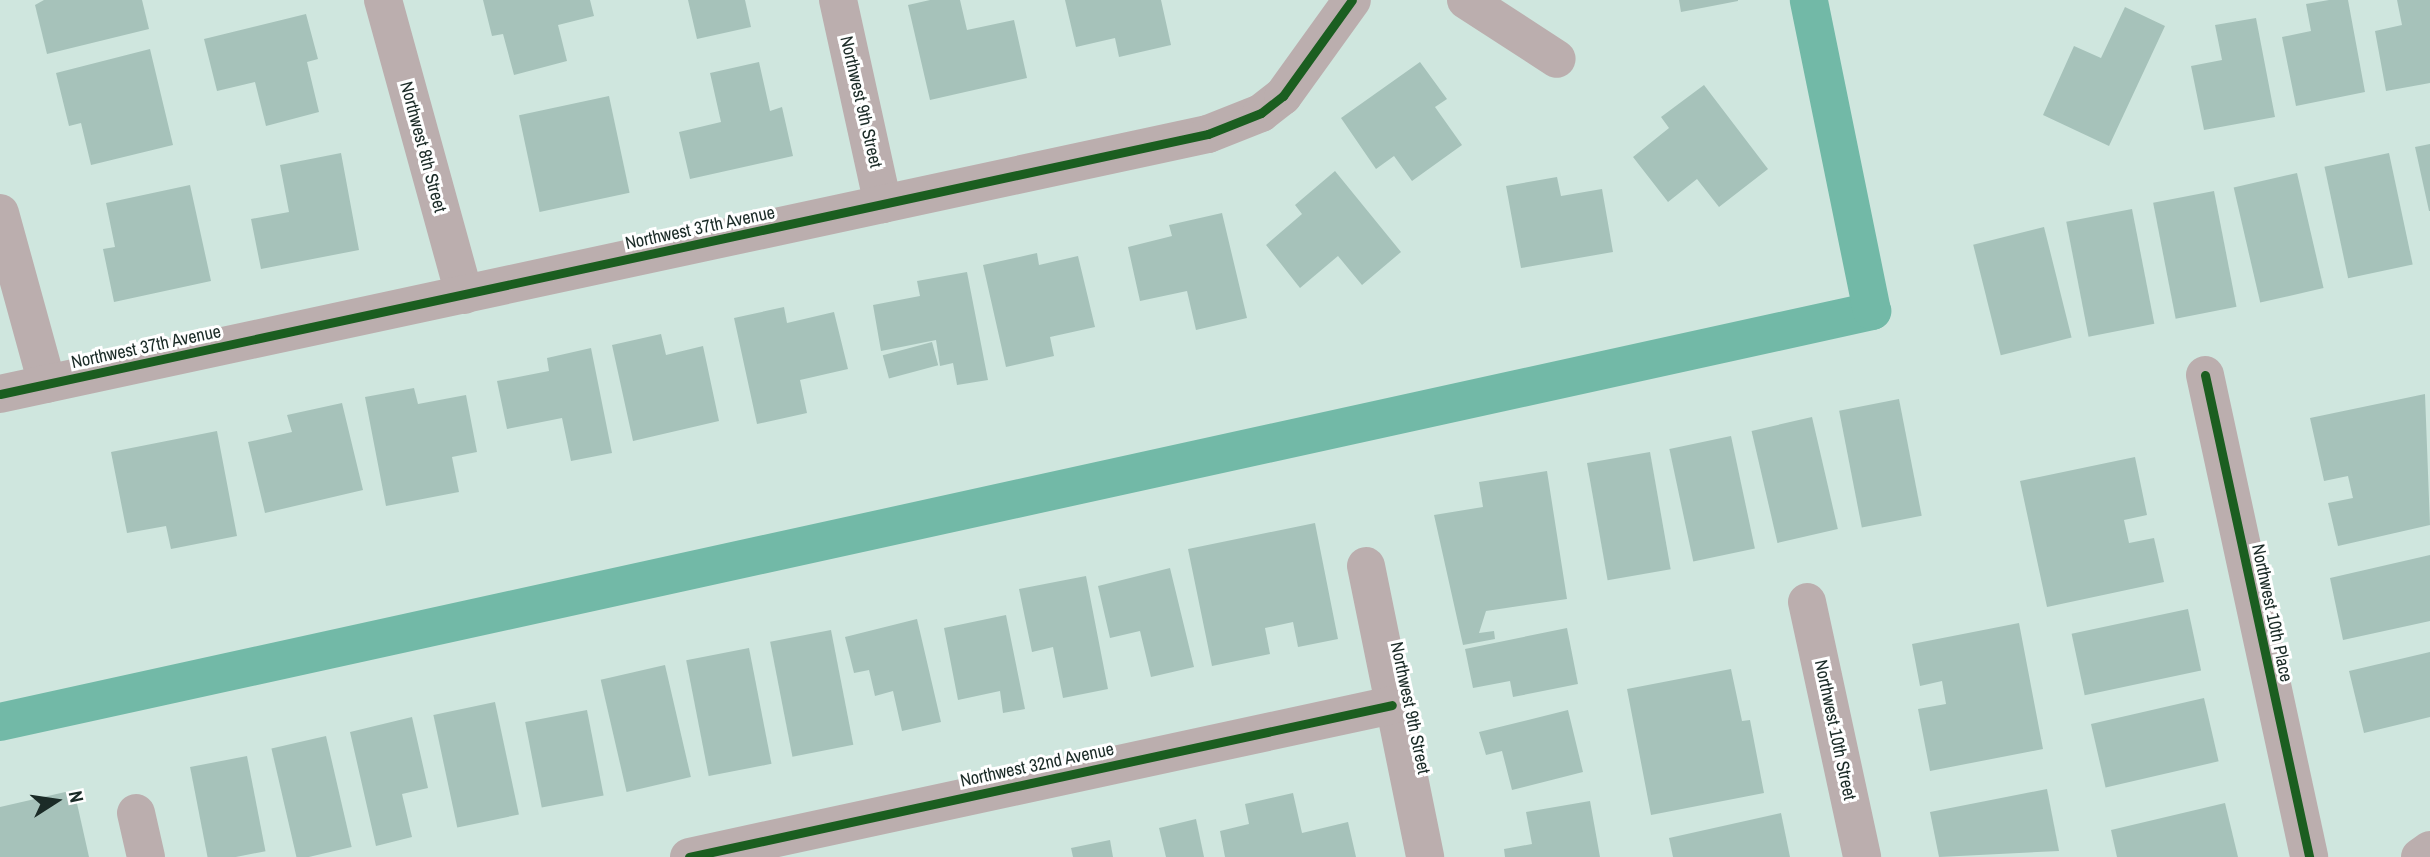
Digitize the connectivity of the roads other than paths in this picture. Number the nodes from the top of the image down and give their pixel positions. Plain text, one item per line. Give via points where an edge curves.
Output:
1 (383, 0) edge
2 (838, 0) edge
3 (1352, 0) edge
4 (1466, 0) edge
5 (1557, 59) dead end
6 (883, 204) junction
7 (0, 213) edge
8 (464, 295) junction
9 (2205, 375) dead end
10 (47, 384) junction
11 (0, 394) edge
12 (1366, 566) dead end
13 (1807, 602) dead end
14 (1392, 705) junction
15 (136, 813) dead end
16 (2430, 850) edge
17 (146, 857) edge
18 (689, 857) edge
19 (1425, 857) edge
20 (1862, 857) edge
21 (2309, 857) edge
22 (2420, 857) edge

1 - 8 street, Northwest 8th Street
2 - 6 street, Northwest 9th Street
3 - 6 street, Northwest 37th Avenue via 1303,75 1261,113 1235,126
4 - 5 street
6 - 8 street, Northwest 37th Avenue
7 - 10 street
8 - 10 street, Northwest 37th Avenue
9 - 21 street, Northwest 10th Place
10 - 11 street, Northwest 37th Avenue
12 - 14 street, Northwest 9th Street
13 - 20 street, Northwest 10th Street
14 - 18 street, Northwest 32nd Avenue
14 - 19 street, Northwest 9th Street
15 - 17 street
16 - 22 street

